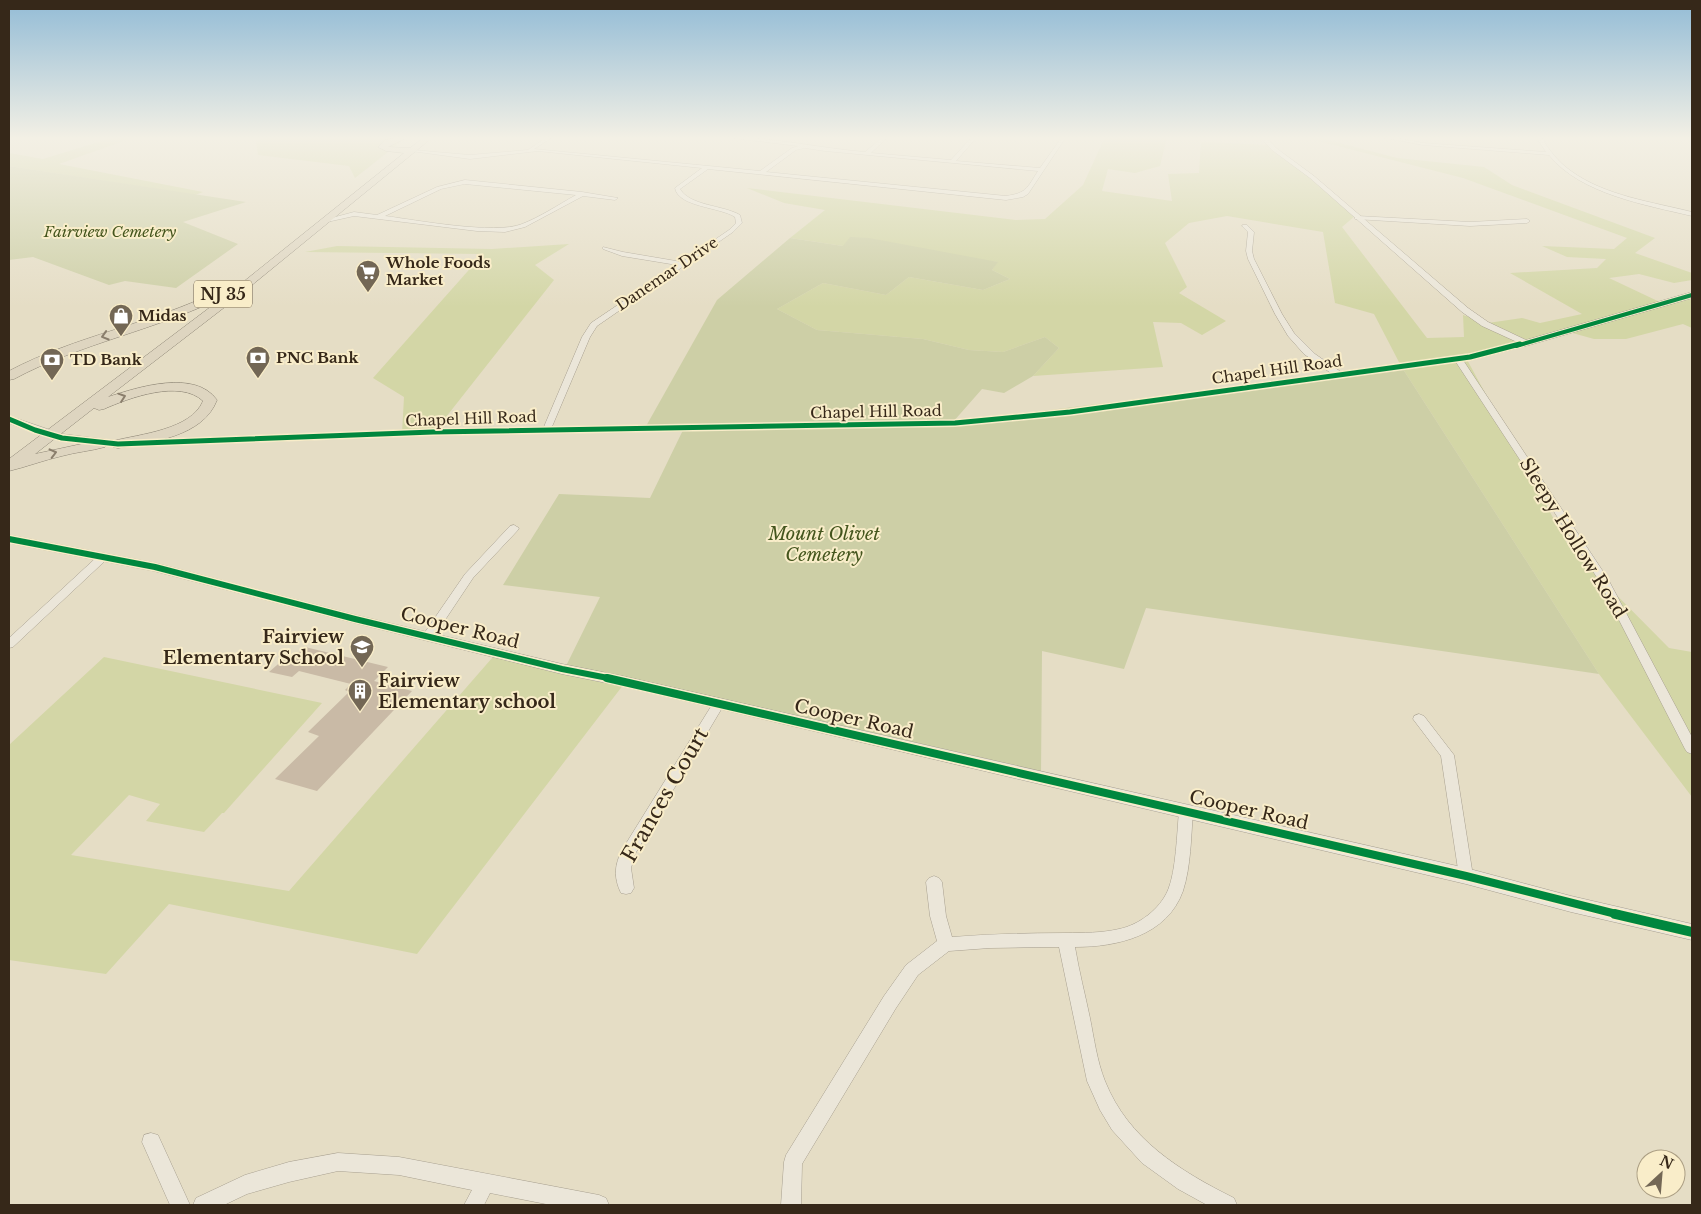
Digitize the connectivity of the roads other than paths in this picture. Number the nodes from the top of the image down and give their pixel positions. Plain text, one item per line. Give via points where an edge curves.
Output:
1 (353, 194) edge
2 (359, 194) edge
3 (427, 194) edge
4 (579, 194) edge
5 (582, 194) junction
6 (679, 194) edge
7 (963, 194) edge
8 (1024, 194) edge
9 (1330, 194) edge
10 (1625, 194) edge
11 (615, 198) dead end
12 (345, 206) junction
13 (354, 214) junction
14 (1692, 214) edge
15 (378, 217) junction
16 (1357, 218) junction
17 (327, 220) junction
18 (1527, 221) dead end
19 (1245, 226) dead end
20 (605, 248) dead end
21 (682, 264) junction
22 (232, 287) junction
23 (1692, 294) edge
24 (1526, 343) junction
25 (1458, 359) junction
26 (1338, 374) junction
27 (9, 376) edge
28 (9, 419) edge
29 (547, 429) junction
30 (42, 433) junction
31 (100, 444) junction
32 (118, 444) junction
33 (9, 452) edge
34 (9, 468) edge
35 (514, 528) dead end
36 (9, 540) edge
37 (103, 557) junction
38 (429, 635) junction
39 (9, 644) edge
40 (719, 703) junction
41 (1419, 719) dead end
42 (1692, 749) edge
43 (1186, 811) junction
44 (1466, 876) junction
45 (934, 882) dead end
46 (626, 888) dead end
47 (1692, 932) edge
48 (1066, 940) junction
49 (946, 944) junction
50 (151, 1142) dead end
51 (485, 1184) junction
52 (180, 1205) edge
53 (204, 1205) edge
54 (474, 1205) edge
55 (599, 1205) edge
56 (791, 1205) edge
57 (1227, 1205) edge

1 - 22 highway, NJ 35
2 - 12 highway, NJ 35
3 - 15 street
4 - 5 street
5 - 11 street
5 - 15 street via 523,226 505,230
6 - 21 street, Danemar Drive via 693,202 730,210 738,216 739,223
7 - 8 street via 1006,198
9 - 16 street
10 - 14 street
12 - 13 street
12 - 17 highway, NJ 35
13 - 15 street
13 - 17 street
16 - 18 street via 1463,224
16 - 24 street via 1477,318
17 - 30 highway, NJ 35 via 188,331
19 - 26 street via 1252,236 1249,245 1251,259 1288,330 1300,346
20 - 21 street
21 - 29 street, Danemar Drive via 594,325
22 -> 27 highway via 182,313 69,347
22 - 30 highway, NJ 35
23 - 24 street, Chapel Hill Road
24 - 25 street, Chapel Hill Road
25 - 26 street, Chapel Hill Road
25 - 42 street, Sleepy Hollow Road via 1603,578
26 - 29 street, Chapel Hill Road via 1070,412 955,423
28 - 30 street, Chapel Hill Road
29 - 32 street, Chapel Hill Road
30 - 31 street, Chapel Hill Road
30 -> 32 highway via 105,404 161,388 188,388 204,393 210,400 204,413 188,424
30 - 33 highway, NJ 35
30 - 34 highway, NJ 35
31 - 32 street, Chapel Hill Road
34 -> 31 highway via 38,457
35 - 38 street via 469,576
36 - 37 street, Cooper Road
37 - 38 street, Cooper Road
37 - 39 street
38 - 40 street, Cooper Road via 562,669
40 - 43 street, Cooper Road
40 - 46 street, Frances Court via 630,849 622,872
41 - 44 street via 1447,755
43 - 44 street, Cooper Road
43 - 48 street via 1179,878 1164,910 1151,922 1122,936
44 - 47 street, Cooper Road
45 - 49 street via 938,916
48 - 49 street
48 - 57 street via 1096,1080 1110,1113 1128,1138 1153,1162 1191,1188
49 - 56 street via 912,970 808,1136 794,1162
50 - 52 street
51 - 53 street via 399,1166 338,1162 245,1185
51 - 54 street
51 - 55 street

